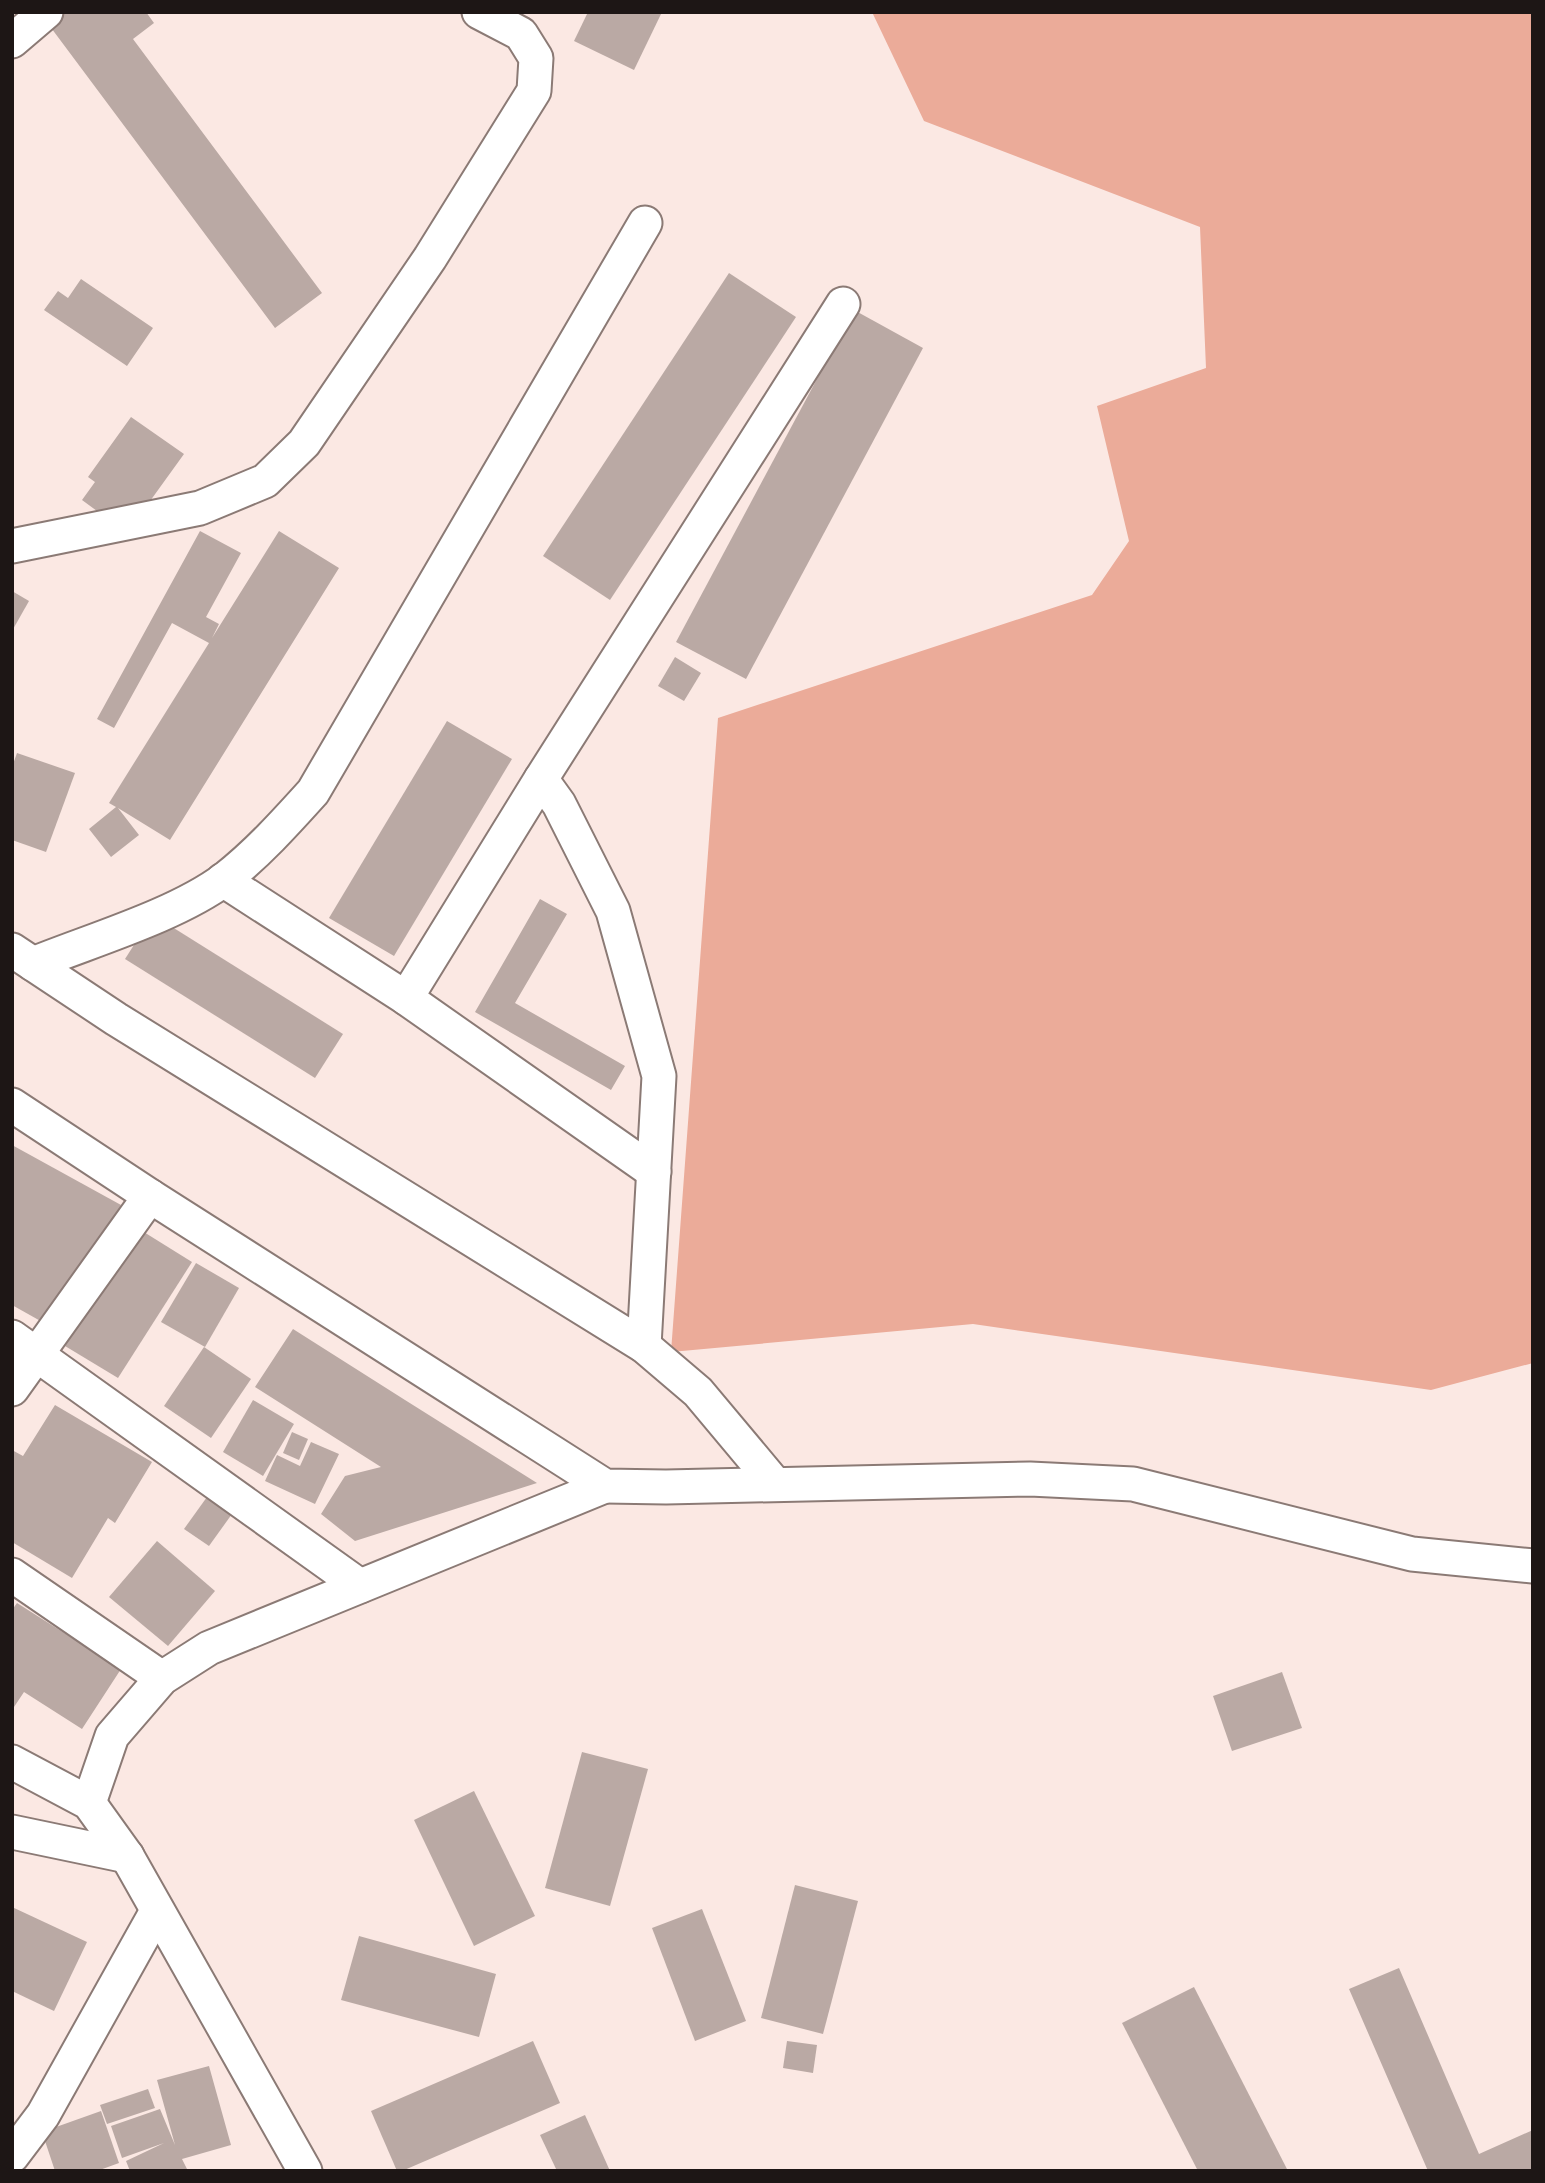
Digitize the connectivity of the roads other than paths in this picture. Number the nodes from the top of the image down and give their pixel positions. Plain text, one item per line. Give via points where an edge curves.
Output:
1 (46, 12) edge
2 (479, 12) edge
3 (12, 41) edge
4 (645, 223) dead end
5 (843, 304) dead end
6 (12, 546) edge
7 (541, 779) junction
8 (223, 880) junction
9 (23, 957) edge
10 (406, 998) junction
11 (12, 1105) edge
12 (654, 1172) junction
13 (150, 1196) junction
14 (24, 1345) edge
15 (644, 1346) junction
16 (12, 1389) edge
17 (775, 1484) junction
18 (605, 1486) junction
19 (1533, 1566) edge
20 (12, 1575) edge
21 (360, 1586) junction
22 (162, 1678) junction
23 (12, 1762) edge
24 (89, 1803) junction
25 (12, 1832) edge
26 (127, 1856) junction
27 (157, 1911) junction
28 (12, 2156) edge
29 (305, 2171) edge

1 - 3 street
2 - 6 street via 521,34 536,58 534,91 430,258 304,443 265,481 200,508
4 - 8 street via 313,792 269,841
5 - 7 street
7 - 10 street
7 - 12 street via 559,804 617,924 659,1076
8 - 9 street via 175,908
8 - 10 street
9 - 15 street
10 - 12 street
11 - 13 street
12 - 15 street
13 - 14 street
13 - 18 street
14 - 16 street
14 - 21 street
15 - 17 street via 698,1392
17 - 18 street
17 - 19 street via 1030,1479 1133,1484 1412,1554
18 - 21 street
20 - 22 street
21 - 22 street via 209,1648
22 - 24 street via 112,1736
23 - 24 street
24 - 26 street
25 - 26 street
26 - 27 street
27 - 28 street via 43,2115
27 - 29 street

